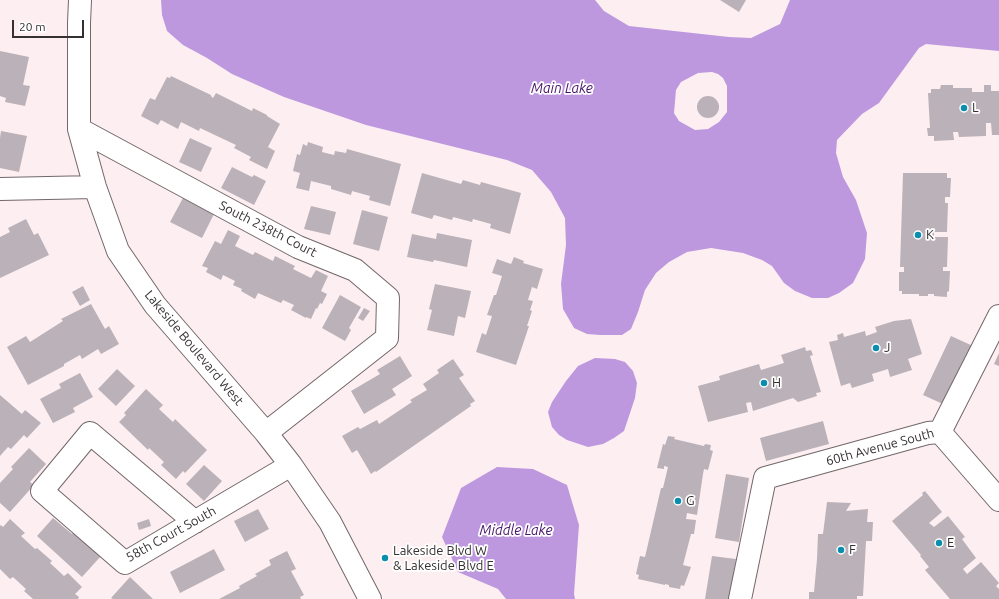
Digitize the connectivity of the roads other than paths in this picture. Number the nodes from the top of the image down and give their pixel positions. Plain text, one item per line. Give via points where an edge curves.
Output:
1 (80, 0) edge
2 (80, 129) junction
3 (95, 187) junction
4 (0, 189) edge
5 (999, 316) edge
6 (940, 432) junction
7 (266, 433) junction
8 (291, 465) junction
9 (999, 500) edge
10 (195, 522) junction
11 (370, 599) edge
12 (740, 599) edge

1 - 2 street, Lakeside Boulevard West
2 - 3 street, Lakeside Boulevard West
2 - 7 street, South 238th Court via 298,247 355,270 388,298 387,338
3 - 4 street
3 - 7 street, Lakeside Boulevard West via 118,251 155,305
5 - 6 street, 60th Avenue South
6 - 9 street
6 - 12 street, 60th Avenue South via 928,433 765,478
7 - 8 street, Lakeside Boulevard West
8 - 10 street, 58th Court South
8 - 11 street, Lakeside Boulevard West via 330,522
10 - 10 street, 58th Court South via 125,563 42,491 90,433

